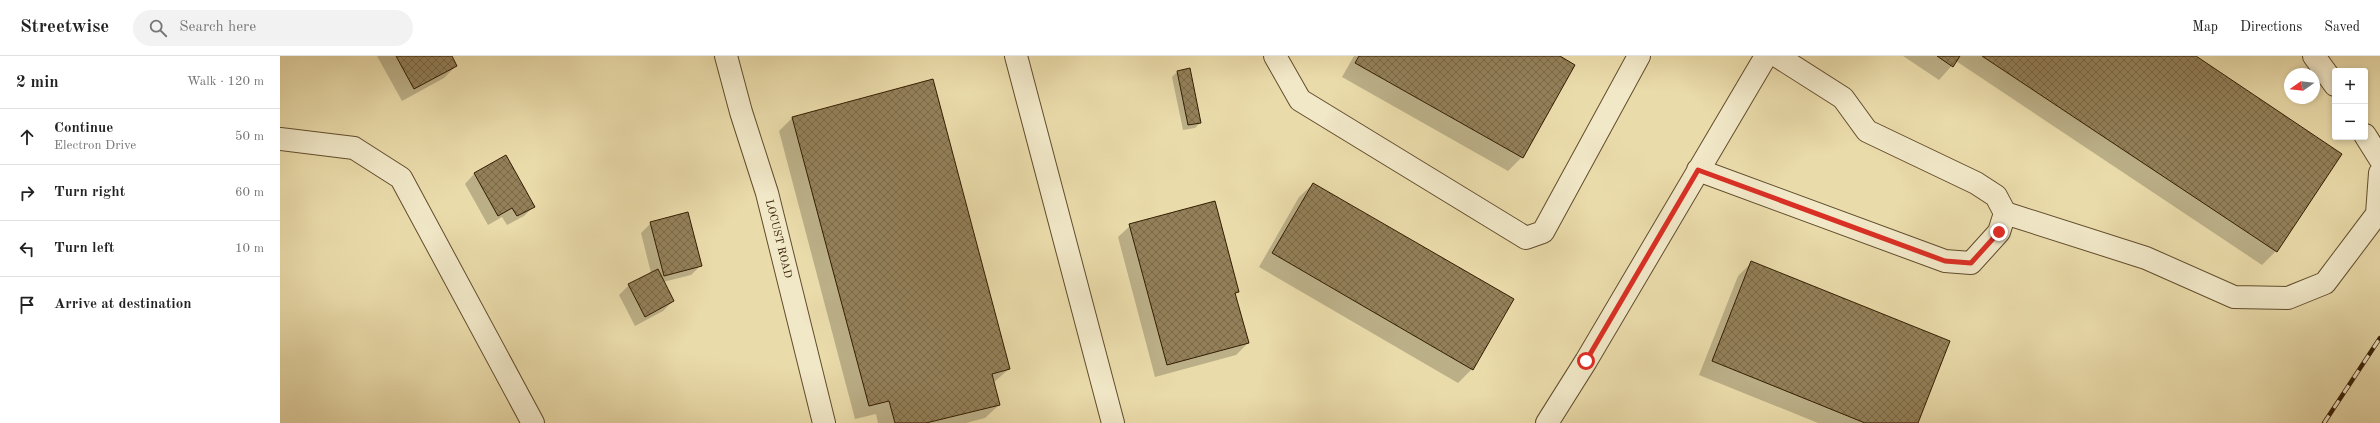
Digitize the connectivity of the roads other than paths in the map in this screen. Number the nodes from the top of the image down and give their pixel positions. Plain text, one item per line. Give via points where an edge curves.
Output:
1 (726, 56) edge
2 (1016, 56) edge
3 (1275, 56) edge
4 (1639, 56) edge
5 (1766, 56) edge
6 (1777, 56) edge
7 (2314, 56) edge
8 (2332, 82) edge
9 (280, 139) edge
10 (2368, 140) edge
11 (2380, 159) edge
12 (1698, 170) junction
13 (2380, 173) edge
14 (2005, 213) junction
15 (533, 423) edge
16 (824, 423) edge
17 (1113, 423) edge
18 (1547, 423) edge

1 - 16 street, LOCUST ROAD via 740,112 767,193
2 - 17 street
3 - 4 street via 1300,100 1526,238 1543,232
5 - 12 street
6 - 14 street via 1842,98 1867,131 1976,183 1996,196
7 - 8 street
9 - 15 street via 354,148 401,178
10 - 11 street
12 - 14 street via 1945,261 1971,263 1999,232
12 - 18 street
13 - 14 street via 2377,214 2325,283 2288,298 2234,297 2146,258

